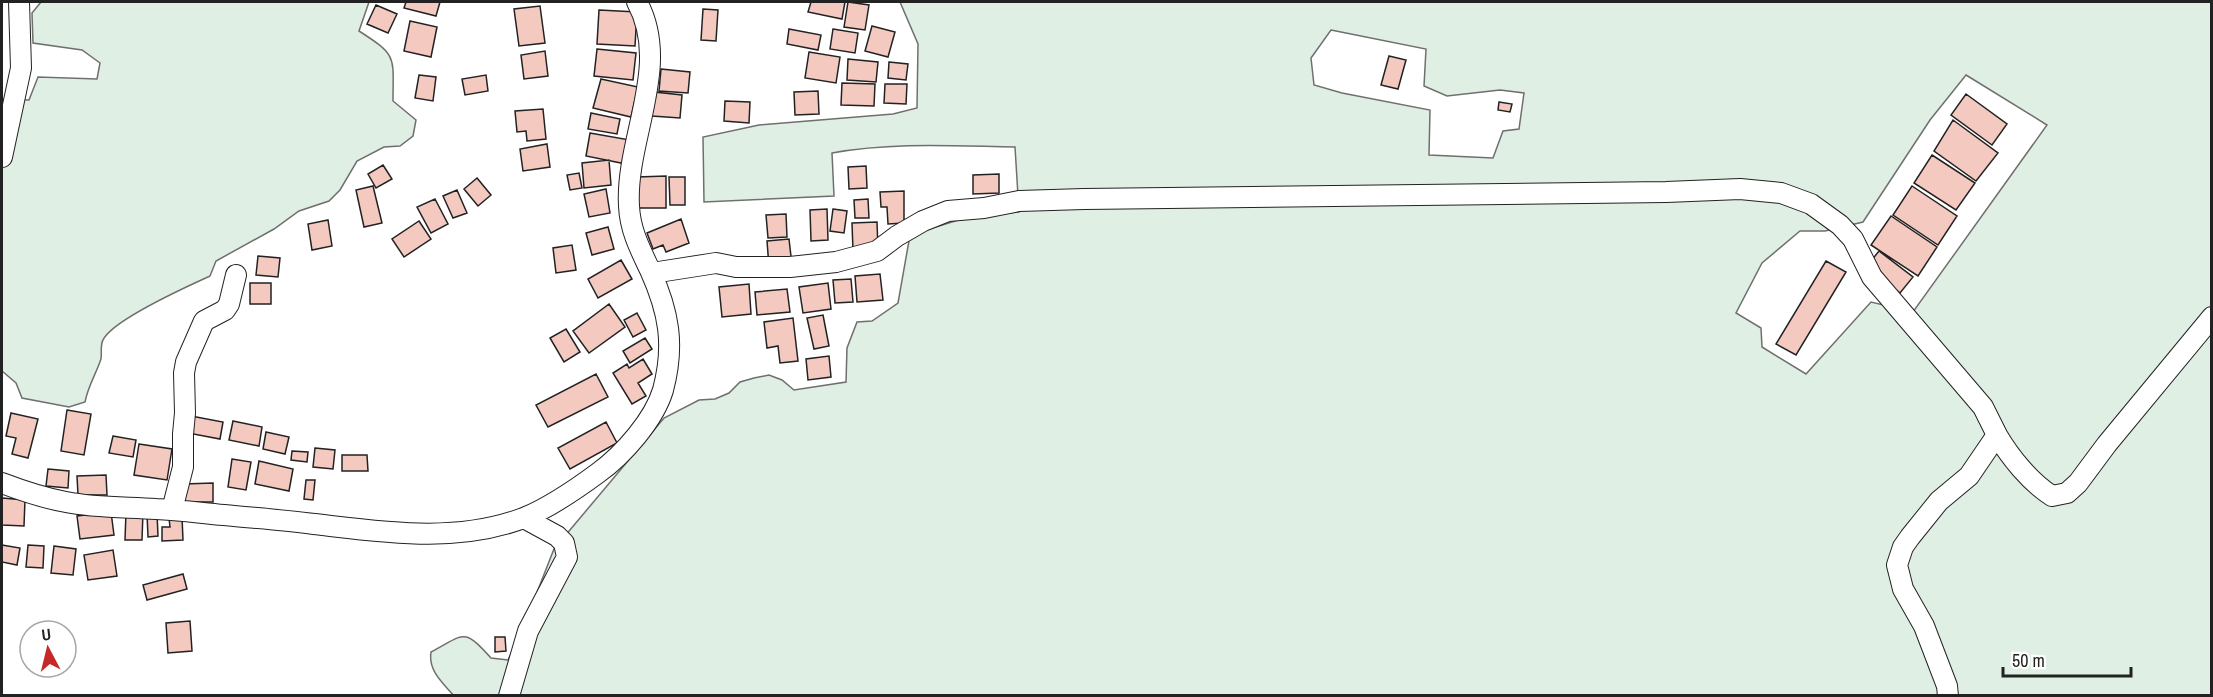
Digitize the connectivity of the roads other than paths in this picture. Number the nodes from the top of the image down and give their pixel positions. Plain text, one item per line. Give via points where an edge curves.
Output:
1 (19, 2) edge
2 (637, 2) edge
3 (19, 79) junction
4 (2, 89) edge
5 (2, 157) edge
6 (652, 273) junction
7 (236, 275) dead end
8 (2211, 317) edge
9 (1997, 435) junction
10 (2, 483) edge
11 (172, 510) junction
12 (524, 518) junction
13 (509, 696) edge
14 (1948, 696) edge

1 - 3 street
2 - 6 street via 646,25 649,63 628,191 635,240
3 - 4 street
3 - 5 street
6 - 9 street via 716,263 790,267 836,262 877,251 923,221 948,211 1019,201 1740,189 1781,193 1811,204 1853,239 1872,277 1983,407
6 - 12 street via 670,331 669,363 654,411 615,461 552,505
7 - 11 street via 230,304 204,321 186,362 183,467
8 - 9 street via 2067,493 2052,496 2043,490
9 - 14 street via 1969,476 1939,501 1910,537 1898,565 1903,589 1924,626
10 - 11 street via 69,503
11 - 12 street via 398,534 491,527
12 - 13 street via 557,536 564,543 567,557 528,631

